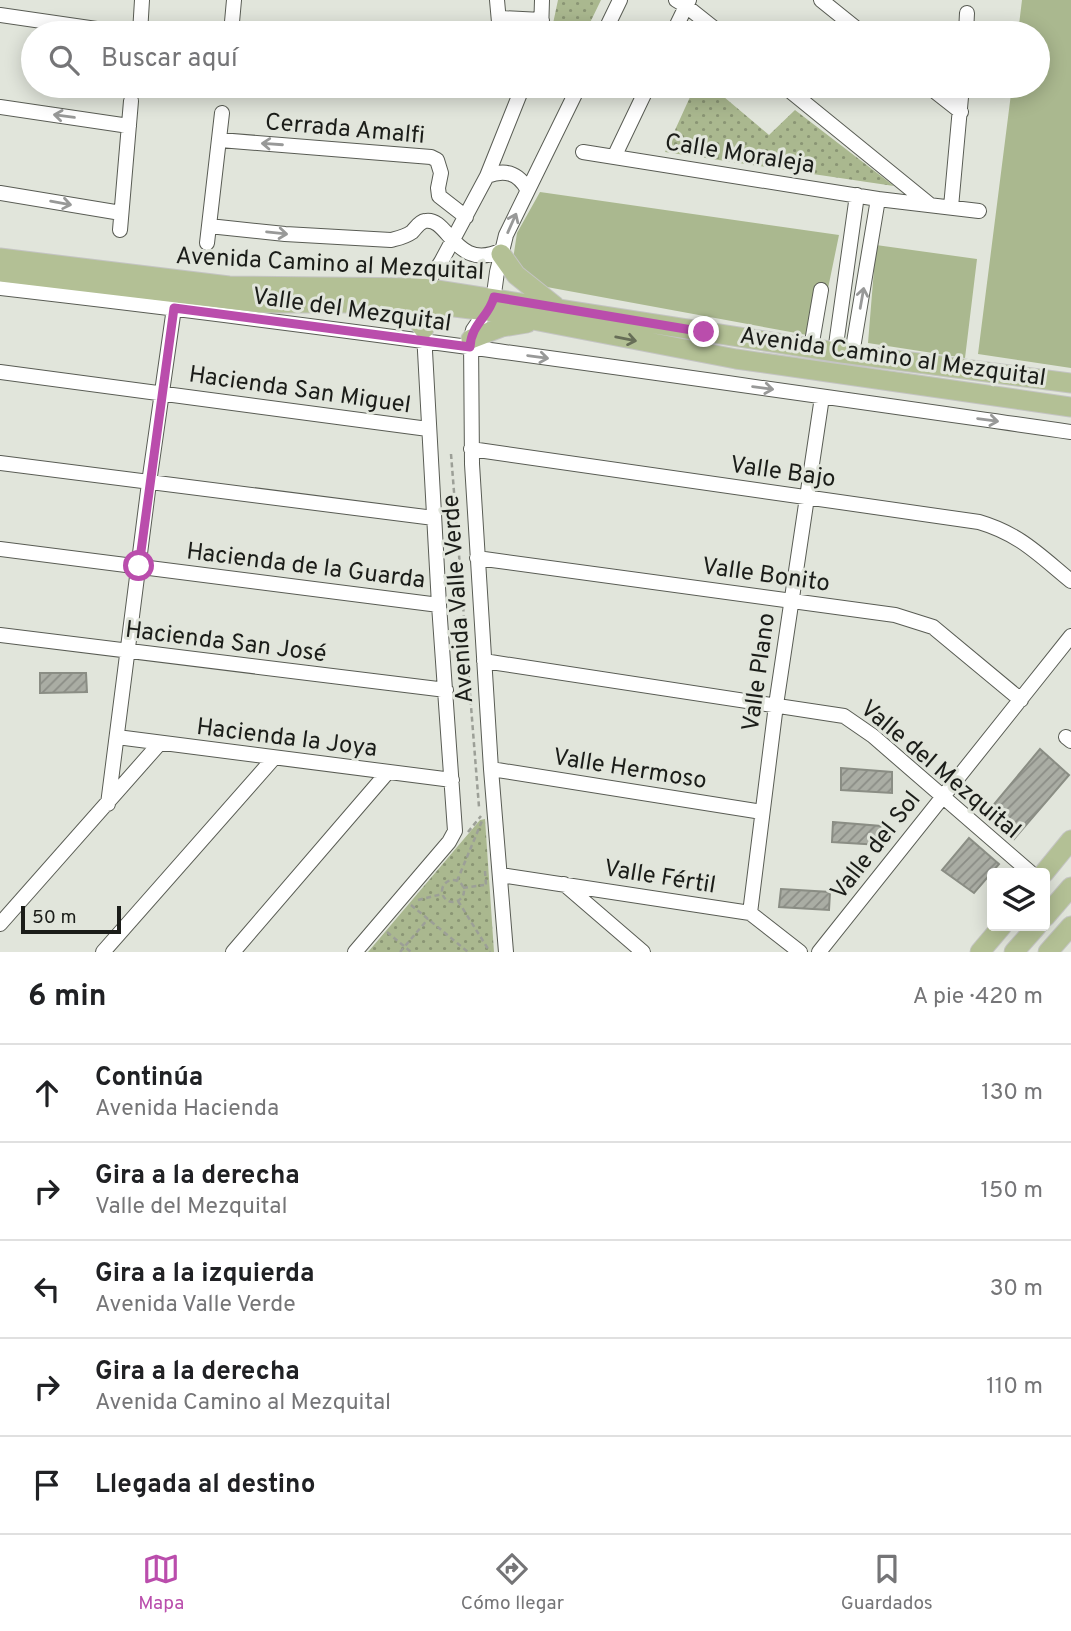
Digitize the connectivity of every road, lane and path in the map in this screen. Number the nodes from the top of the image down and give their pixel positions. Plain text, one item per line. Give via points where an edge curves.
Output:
1 (142, 0) edge
2 (234, 0) edge
3 (497, 0) edge
4 (542, 0) edge
5 (620, 0) edge
6 (821, 0) edge
7 (684, 2) edge
8 (967, 13) dead end
9 (0, 15) edge
10 (41, 21) edge
11 (141, 21) edge
12 (232, 21) edge
13 (499, 21) edge
14 (542, 21) edge
15 (610, 21) edge
16 (677, 21) edge
17 (706, 21) edge
18 (847, 21) edge
19 (967, 21) edge
20 (518, 98) edge
21 (573, 98) edge
22 (642, 98) edge
23 (799, 98) edge
24 (943, 98) edge
25 (962, 98) edge
26 (131, 100) dead end
27 (0, 107) edge
28 (961, 112) junction
29 (222, 113) dead end
30 (129, 125) junction
31 (220, 140) junction
32 (583, 152) dead end
33 (615, 155) junction
34 (487, 176) junction
35 (527, 189) junction
36 (0, 192) edge
37 (857, 195) junction
38 (878, 199) junction
39 (929, 204) junction
40 (951, 207) junction
41 (978, 211) dead end
42 (121, 213) junction
43 (466, 217) junction
44 (209, 226) junction
45 (120, 230) dead end
46 (453, 240) junction
47 (207, 243) dead end
48 (502, 252) junction
49 (848, 257) junction
50 (0, 258) edge
51 (868, 261) junction
52 (0, 272) edge
53 (0, 288) edge
54 (821, 290) dead end
55 (423, 295) junction
56 (260, 303) junction
57 (490, 304) junction
58 (174, 308) junction
59 (552, 314) junction
60 (424, 335) junction
61 (471, 343) junction
62 (811, 348) junction
63 (838, 361) junction
64 (0, 372) edge
65 (1071, 383) edge
66 (161, 393) junction
67 (822, 397) junction
68 (1071, 407) edge
69 (428, 429) junction
70 (1071, 432) edge
71 (471, 449) junction
72 (451, 454) dead end
73 (0, 463) edge
74 (430, 463) junction
75 (452, 464) junction
76 (472, 464) junction
77 (149, 483) junction
78 (806, 498) junction
79 (434, 518) junction
80 (0, 550) edge
81 (458, 556) junction
82 (477, 558) junction
83 (139, 566) junction
84 (1071, 581) edge
85 (792, 601) junction
86 (439, 605) junction
87 (0, 635) edge
88 (1071, 635) edge
89 (466, 647) junction
90 (128, 652) junction
91 (484, 655) junction
92 (446, 691) junction
93 (1021, 700) junction
94 (776, 705) junction
95 (471, 716) junction
96 (488, 717) junction
97 (117, 737) junction
98 (160, 743) junction
99 (273, 759) junction
100 (491, 769) junction
101 (387, 772) junction
102 (452, 780) junction
103 (477, 783) junction
104 (493, 785) junction
105 (942, 797) junction
106 (108, 804) junction
107 (762, 811) junction
108 (1071, 840) edge
109 (1025, 868) edge
110 (1048, 868) edge
111 (501, 875) junction
112 (457, 881) junction
113 (562, 883) junction
114 (486, 885) dead end
115 (1071, 887) edge
116 (463, 888) junction
117 (442, 894) junction
118 (458, 901) junction
119 (1050, 911) edge
120 (750, 913) junction
121 (428, 919) junction
122 (0, 924) edge
123 (1071, 926) edge
124 (385, 930) dead end
125 (998, 931) edge
126 (1033, 931) edge
127 (405, 947) junction
128 (1071, 948) edge
129 (103, 952) edge
130 (233, 952) edge
131 (355, 952) edge
132 (400, 952) edge
133 (411, 952) edge
134 (468, 952) edge
135 (490, 952) edge
136 (506, 952) edge
137 (643, 952) edge
138 (800, 952) edge
139 (819, 952) edge
140 (981, 952) edge
141 (1014, 952) edge
142 (1048, 952) edge
143 (1066, 952) edge

1 - 11 street
2 - 12 street
3 - 13 street
4 - 14 street
5 - 15 street
6 - 18 street
7 - 16 street
7 - 17 street
8 - 19 street
9 - 10 street
20 - 34 street
21 - 35 street
22 - 33 street, Calle Moraleja
23 - 39 street
24 - 28 street
25 - 28 street
26 - 30 street
30 -> 27 street
28 - 40 street
29 - 31 street
30 - 42 street
43 -> 31 street, Cerrada Amalfi via 439,196 440,166 431,156
31 - 44 street
32 - 33 street, Calle Moraleja
33 - 37 street, Calle Moraleja
34 - 35 street via 500,172 514,175
34 - 43 street
48 -> 35 street
36 -> 42 street
37 - 38 street, Calle Moraleja
37 - 49 street
38 - 39 street, Calle Moraleja
38 - 51 street
39 - 40 street, Calle Moraleja
40 - 41 street, Calle Moraleja
42 - 45 street
43 - 46 street
44 -> 46 street via 391,240 429,221
44 - 47 street
46 - 48 street via 464,251 480,256
46 - 55 street
48 - 57 street
48 - 59 main road via 516,275
49 - 51 street
49 - 63 street
50 - 55 main road, Avenida Camino al Mezquital via 229,286
63 -> 51 street
52 - 56 main road, Avenida Camino al Mezquital
53 - 58 street, Valle del Mezquital
54 - 62 street
55 - 56 main road, Avenida Camino al Mezquital
55 - 57 main road, Avenida Camino al Mezquital
55 - 60 street, Avenida Valle Verde
56 - 60 main road via 313,313 404,310 413,315
57 - 59 main road, Avenida Camino al Mezquital
57 - 61 street via 473,330
58 - 60 street, Valle del Mezquital
58 - 66 street
59 - 61 main road via 509,325
59 - 62 main road, Avenida Camino al Mezquital
59 -> 63 main road, Avenida Camino al Mezquital via 678,349
60 - 61 street, Valle del Mezquital
60 - 69 street, Avenida Valle Verde
61 -> 67 street, Valle del Mezquital
61 - 71 street, Avenida Valle Verde
62 - 63 main road, Avenida Camino al Mezquital
63 - 65 main road, Avenida Camino al Mezquital
63 - 68 main road, Avenida Camino al Mezquital via 859,376
64 - 66 street, Hacienda San Miguel
66 - 69 street, Hacienda San Miguel
66 - 77 street
67 -> 70 street, Valle del Mezquital
67 - 78 street, Valle Plano
69 - 74 street, Avenida Valle Verde
71 - 76 street, Avenida Valle Verde
71 - 78 street, Valle Bajo
72 - 75 path
73 - 77 street
74 - 75 path
74 - 79 street, Avenida Valle Verde
75 - 76 path
75 - 81 path
76 - 82 street, Avenida Valle Verde
77 - 79 street
77 - 83 street
78 - 84 street, Valle Bajo via 1004,529
78 - 85 street, Valle Plano
79 - 86 street, Avenida Valle Verde
80 - 83 street, Hacienda de la Guarda
81 - 82 path
81 - 89 path
82 - 85 street, Valle Bonito
82 - 91 street, Avenida Valle Verde
83 - 86 street, Hacienda de la Guarda
83 - 90 street
85 - 93 street, Valle Bonito via 895,615 933,627
85 - 94 street, Valle Plano
86 - 92 street, Avenida Valle Verde
87 - 90 street, Hacienda San José
88 - 93 street, Valle del Sol
89 - 91 path
89 - 95 path
90 - 92 street, Hacienda San José
90 - 97 street
91 - 94 street, Valle del Mezquital
91 - 96 street, Avenida Valle Verde
92 - 102 street, Avenida Valle Verde
93 - 105 street, Valle del Sol
94 - 105 street, Valle del Mezquital via 828,712 854,721
94 - 107 street, Valle Plano
95 - 96 path
95 - 103 path
96 - 100 street, Avenida Valle Verde
97 - 98 street, Hacienda la Joya
97 - 106 street
98 - 99 street, Hacienda la Joya
98 - 106 street
99 - 101 street, Hacienda la Joya
99 - 129 street
100 - 104 street, Avenida Valle Verde
100 - 107 street, Valle Hermoso
101 - 102 street, Hacienda la Joya
101 - 130 street
102 - 131 street, Avenida Valle Verde via 455,831 449,842
103 - 104 path
103 - 112 path via 479,807 485,811
104 - 111 street, Avenida Valle Verde
105 - 109 street, Valle del Mezquital
105 - 139 street, Valle del Sol
106 - 122 street
107 - 120 street, Valle Plano
108 - 110 main road
111 - 113 street, Valle Fértil
111 - 136 street, Avenida Valle Verde
112 - 116 path
112 - 117 path via 446,882
113 - 120 street, Valle Fértil
113 - 137 street
114 - 116 path
115 - 119 main road
116 - 118 path
117 - 118 path via 447,901
117 - 121 path via 408,902
118 - 135 path
120 - 138 street, Valle Fértil
121 - 127 path
121 - 134 path
123 - 142 main road
124 - 127 path
125 - 140 main road
126 - 141 main road
127 - 132 path
127 - 133 path
128 - 143 main road

